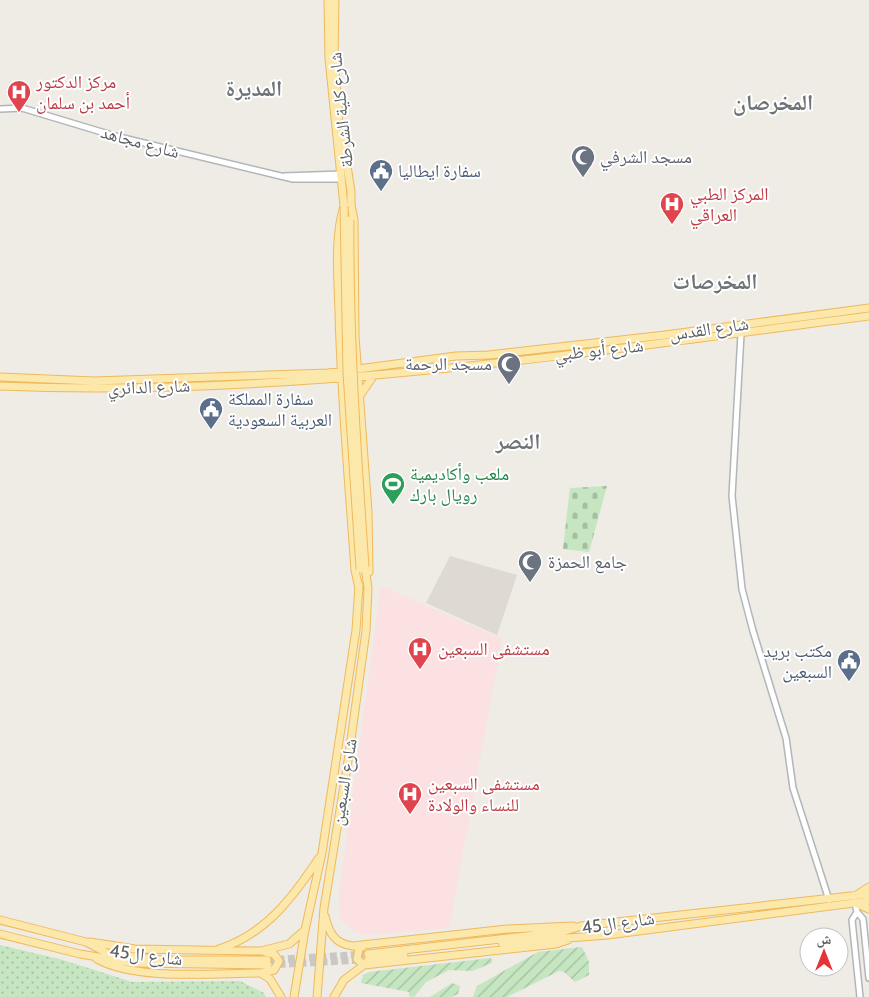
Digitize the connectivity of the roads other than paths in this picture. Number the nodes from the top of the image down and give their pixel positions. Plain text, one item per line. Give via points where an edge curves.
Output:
1 (328, 0) edge
2 (335, 0) edge
3 (0, 109) edge
4 (342, 176) junction
5 (348, 205) junction
6 (869, 308) edge
7 (869, 316) edge
8 (741, 334) junction
9 (356, 336) junction
10 (340, 337) junction
11 (609, 340) junction
12 (610, 349) junction
13 (356, 354) junction
14 (469, 356) junction
15 (452, 357) junction
16 (341, 360) junction
17 (469, 364) junction
18 (454, 366) junction
19 (372, 372) junction
20 (357, 374) junction
21 (342, 375) junction
22 (228, 376) junction
23 (238, 376) junction
24 (328, 376) junction
25 (0, 377) edge
26 (94, 385) junction
27 (227, 385) junction
28 (236, 385) junction
29 (0, 386) edge
30 (342, 388) junction
31 (359, 401) junction
32 (343, 406) junction
33 (362, 568) junction
34 (368, 588) junction
35 (359, 589) junction
36 (322, 853) junction
37 (866, 895) edge
38 (829, 897) junction
39 (855, 903) junction
40 (830, 906) junction
41 (324, 908) junction
42 (869, 910) edge
43 (857, 912) junction
44 (0, 920) edge
45 (581, 926) junction
46 (305, 930) junction
47 (0, 934) edge
48 (86, 942) junction
49 (363, 946) junction
50 (214, 951) junction
51 (260, 951) junction
52 (93, 956) junction
53 (367, 960) junction
54 (261, 973) junction
55 (869, 978) edge
56 (281, 997) edge
57 (294, 997) edge
58 (316, 997) edge
59 (334, 997) edge
60 (860, 997) edge

1 - 4 main road, شارع كلية الشرطة via 330,67
2 - 5 main road, شارع كلية الشرطة via 334,58
3 - 4 street, شارع مجاهد via 22,108 115,136 281,177
4 - 5 main road, شارع كلية الشرطة
5 - 9 main road via 354,220
5 - 10 main road via 340,220
5 - 33 main road, شارع كلية الشرطة, bridge
5 - 33 main road, bridge via 347,373
6 - 11 main road, شارع القدس
7 - 8 main road, شارع أبو ظبي
8 - 12 main road, شارع أبو ظبي
8 - 38 street via 732,496 742,589 786,738 793,788
9 - 10 main road via 350,343 343,342
9 - 13 main road
10 - 16 main road
11 - 12 main road
11 - 14 main road, شارع القدس
12 - 17 main road, شارع أبو ظبي
13 - 19 main road
13 - 20 main road
14 - 15 main road, شارع القدس
14 - 17 main road via 465,359
15 - 18 main road via 457,362
15 - 19 main road, شارع القدس
16 - 21 main road
16 - 24 main road
17 - 18 main road, شارع أبو ظبي
18 - 19 main road, شارع أبو ظبي
19 - 20 main road, شارع أبو ظبي
19 - 31 main road
20 - 21 main road, شارع أبو ظبي
20 - 31 main road
21 - 24 main road, شارع أبو ظبي
21 - 30 main road
22 - 23 main road, شارع الدائري
22 - 26 main road, شارع الدائري
22 - 27 main road via 231,382
23 - 24 main road, شارع الدائري
23 - 28 main road via 233,379
24 - 28 main road, شارع الدائري
24 - 30 main road
25 - 26 main road, شارع الدائري
26 - 27 main road, شارع الدائري
26 - 29 main road, شارع الدائري
27 - 28 main road, شارع الدائري
30 - 32 main road
31 - 32 main road via 352,398
31 - 34 main road via 368,512
32 - 35 main road
33 - 34 main road, شارع السبعين
33 - 35 main road, شارع السبعين
34 - 41 main road, شارع السبعين via 366,631 348,762
35 - 36 main road, شارع السبعين via 356,630
36 - 46 main road, شارع السبعين
36 - 50 main road via 282,909 251,936
37 - 38 main road, شارع ال45
37 - 39 main road, شارع ال45
38 - 40 street
38 - 45 main road, شارع ال45
39 - 40 main road, شارع ال45
39 - 42 main road
39 - 43 street
40 - 53 main road, شارع ال45 via 576,938 556,944
41 - 49 main road via 327,924 336,940 344,945
41 - 58 main road, شارع السبعين
43 - 55 street via 863,919
43 - 60 street via 852,920
44 - 48 main road, شارع ال45
45 - 49 main road via 507,929
45 - 53 main road, شارع ال45 via 562,932
46 - 51 main road via 289,944
46 - 57 main road, شارع السبعين
47 - 52 main road, شارع ال45
48 - 50 main road via 135,949
48 - 52 main road, شارع ال45 via 107,953 135,958 267,963 162,965
49 - 53 main road via 357,959
50 - 51 main road
51 - 54 main road via 274,954 279,961 274,970
52 - 54 main road via 111,967 152,973
53 - 59 main road via 344,980
54 - 56 main road via 270,979

